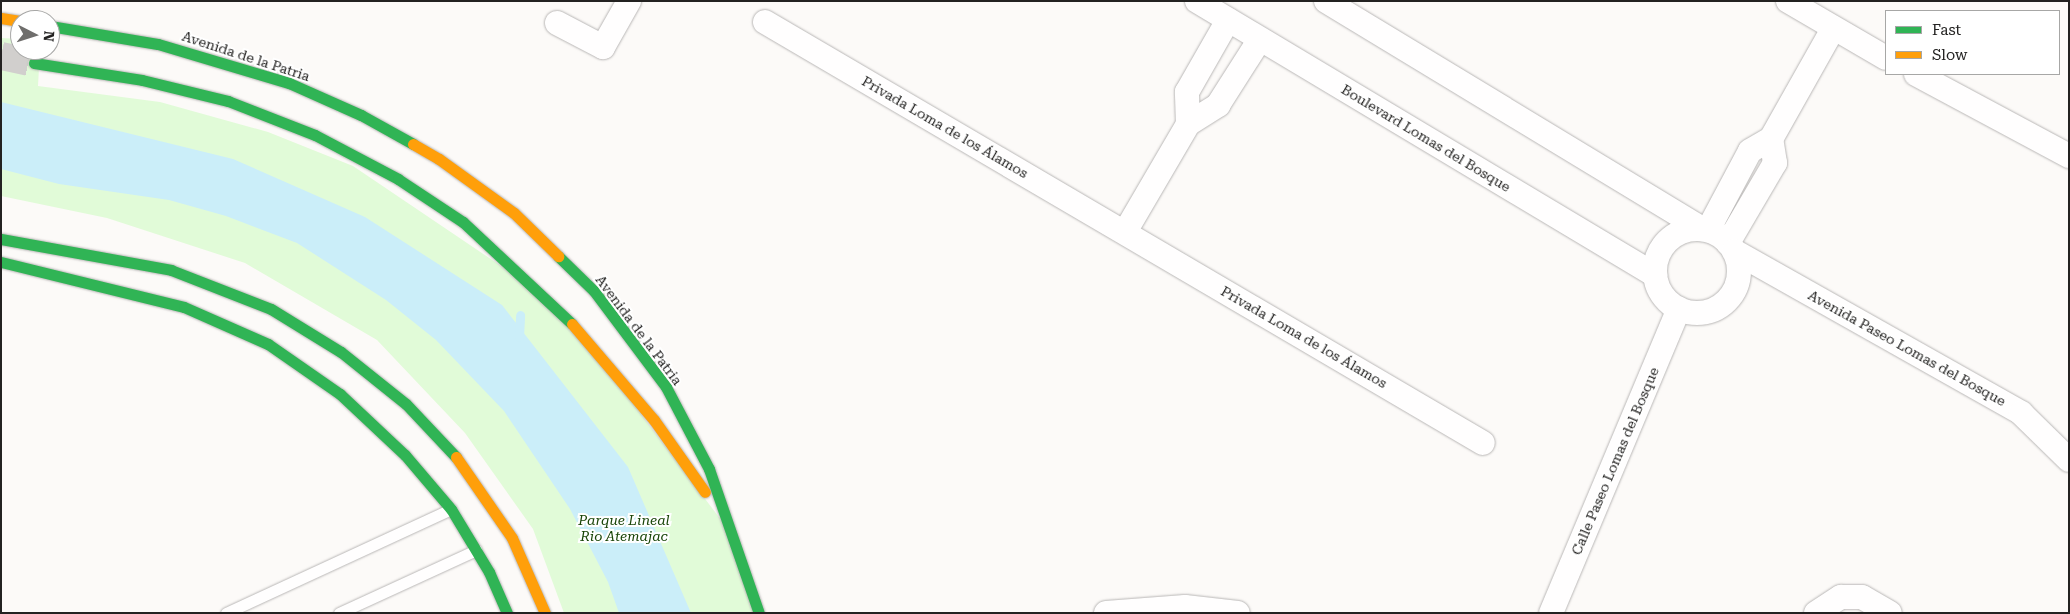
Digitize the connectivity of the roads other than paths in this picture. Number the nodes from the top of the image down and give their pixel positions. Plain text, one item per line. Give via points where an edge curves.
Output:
1 (629, 1) edge
2 (1197, 1) edge
3 (1326, 1) edge
4 (1788, 1) edge
5 (1228, 20) junction
6 (765, 22) dead end
7 (557, 23) dead end
8 (60, 28) edge
9 (1833, 29) junction
10 (1260, 39) junction
11 (1885, 57) edge
12 (34, 63) tunnel mouth
13 (1918, 75) edge
14 (1188, 124) junction
15 (1771, 139) junction
16 (2069, 156) edge
17 (1705, 230) junction
18 (1125, 232) junction
19 (1, 239) edge
20 (1731, 247) junction
21 (1, 262) edge
22 (1656, 275) junction
23 (1678, 309) junction
24 (1483, 443) dead end
25 (2069, 460) edge
26 (452, 509) junction
27 (735, 537) junction
28 (476, 550) junction
29 (231, 612) edge
30 (339, 613) edge
31 (507, 613) edge
32 (546, 613) edge
33 (759, 613) edge
34 (1106, 613) edge
35 (1238, 613) edge
36 (1551, 613) edge
37 (1816, 613) edge
38 (1890, 613) edge

1 - 7 street via 602,47
2 - 5 street, Boulevard Lomas del Bosque
3 - 17 street
4 - 9 street
5 - 10 street, Boulevard Lomas del Bosque
5 - 14 street via 1187,92
6 - 18 street, Privada Loma de los Álamos
8 - 27 main road, Avenida de la Patria via 158,44 289,83 361,115 439,159 514,214 594,291 666,387 709,468
9 - 11 street
9 - 15 street
10 - 14 street via 1218,105
10 - 22 street, Boulevard Lomas del Bosque
12 - 27 main road, Avenida de la Patria via 142,80 228,102 315,135 398,179 454,217 512,265 584,334 654,420
13 - 16 street
14 - 18 street
15 - 17 street via 1750,151
15 - 20 street via 1775,164
17 - 20 street
17 - 22 street via 1682,232 1668,241 1659,254
18 - 24 street, Privada Loma de los Álamos
19 - 32 main road via 171,270 239,293 307,329 379,382 437,434 490,501 531,577
20 - 23 street via 1740,271 1728,301 1705,313
20 - 25 street, Avenida Paseo Lomas del Bosque via 2021,412
21 - 26 main road via 184,307 268,344 340,394 406,455
22 - 23 street via 1663,295
23 - 36 street, Calle Paseo Lomas del Bosque
26 - 28 main road
26 - 29 lane
27 - 33 main road, Avenida de la Patria
28 - 30 lane
28 - 31 main road
34 - 35 street via 1186,607
37 - 38 street via 1841,597 1862,597

